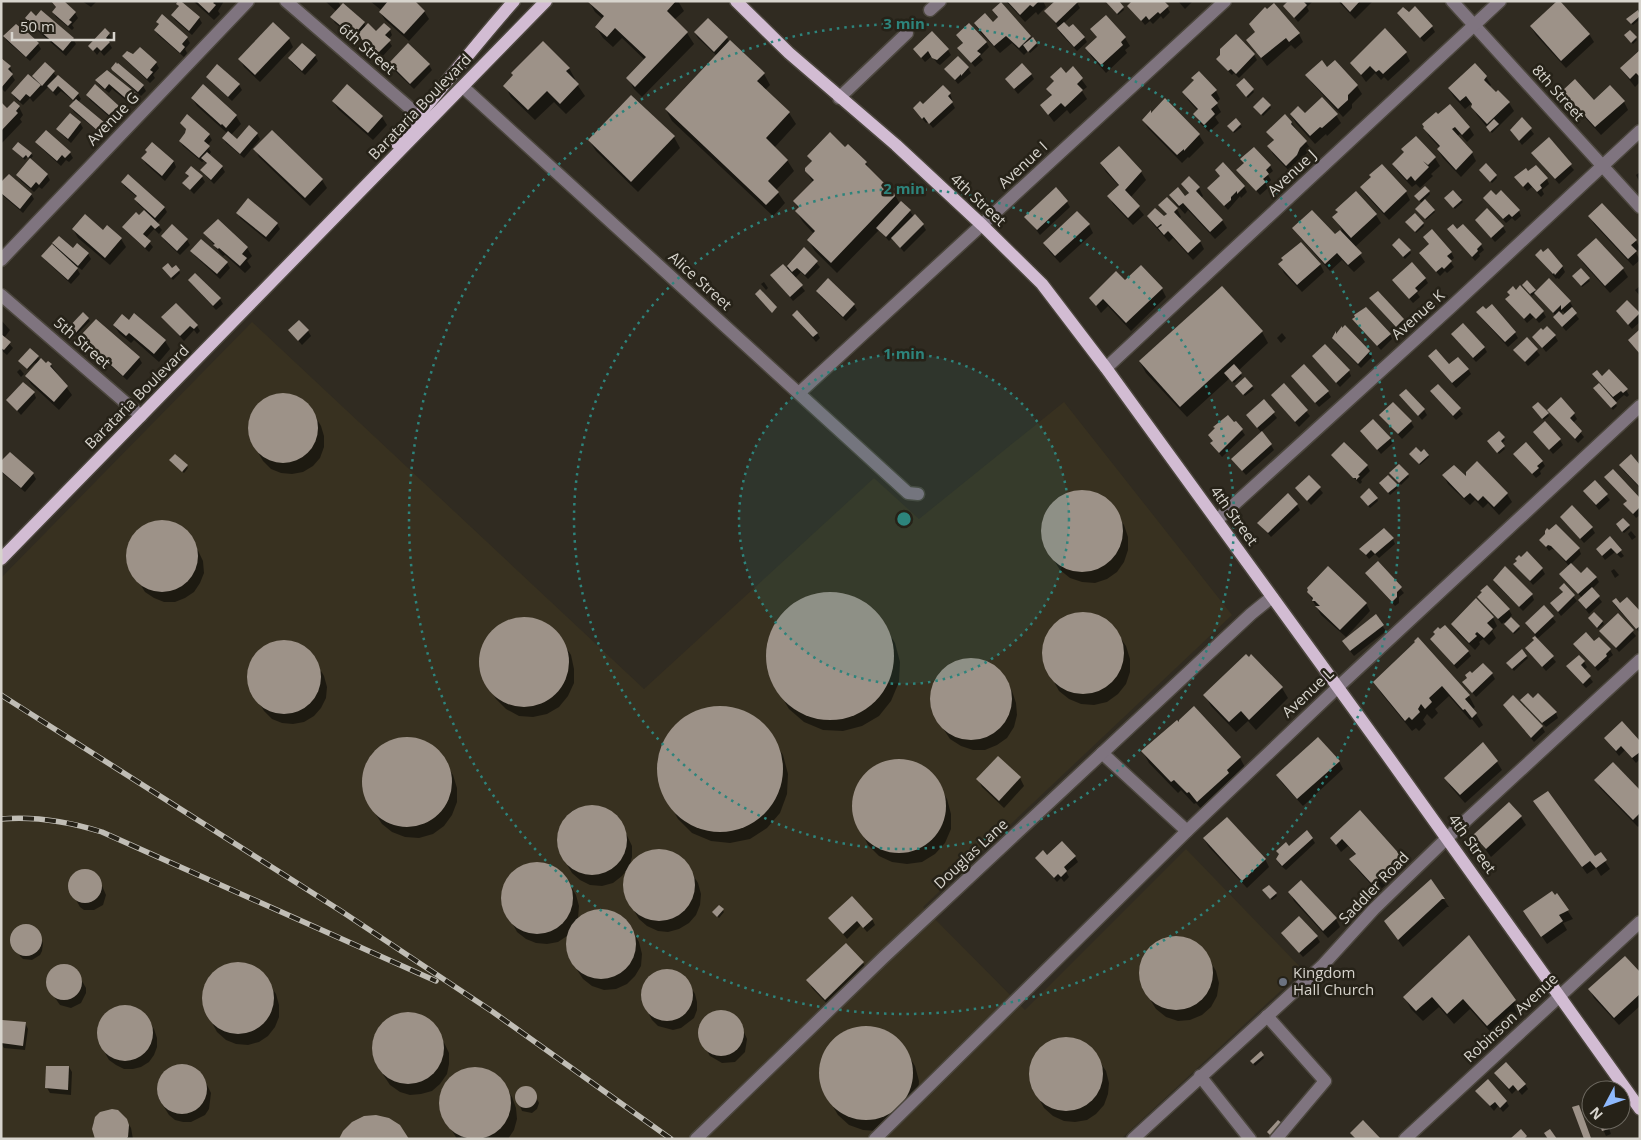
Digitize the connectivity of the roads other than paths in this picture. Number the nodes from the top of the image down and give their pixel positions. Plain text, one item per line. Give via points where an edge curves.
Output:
1 (248, 1) edge
2 (286, 1) edge
3 (514, 1) edge
4 (546, 1) edge
5 (736, 1) edge
6 (940, 1) edge
7 (1225, 1) edge
8 (1452, 1) edge
9 (1500, 1) edge
10 (930, 10) dead end
11 (1474, 25) junction
12 (908, 32) dead end
13 (462, 87) junction
14 (839, 98) junction
15 (423, 119) junction
16 (1640, 131) edge
17 (1602, 166) junction
18 (1640, 207) edge
19 (982, 225) junction
20 (1, 260) edge
21 (1, 295) edge
22 (1106, 368) junction
23 (799, 393) junction
24 (1640, 406) edge
25 (141, 416) junction
26 (918, 494) dead end
27 (1217, 520) junction
28 (1, 559) edge
29 (1272, 597) junction
30 (1640, 660) edge
31 (1338, 687) junction
32 (1102, 753) junction
33 (1186, 831) junction
34 (1447, 838) junction
35 (1640, 922) edge
36 (1560, 996) junction
37 (1267, 1016) junction
38 (1200, 1076) junction
39 (1640, 1109) edge
40 (696, 1139) edge
41 (875, 1139) edge
42 (1133, 1139) edge
43 (1250, 1139) edge
44 (1276, 1139) edge
45 (1404, 1139) edge

1 - 20 street, Avenue G
2 - 15 street, 6th Street
3 - 15 main road, Barataria Boulevard via 480,40
4 - 13 main road, Barataria Boulevard
5 - 14 main road, 4th Street
6 - 10 street
7 - 19 street, Avenue I
8 - 11 street, 8th Street
9 - 11 street, Avenue J
11 - 17 street, 8th Street
11 - 22 street, Avenue J
12 - 14 street
13 - 15 main road, Barataria Boulevard
13 - 23 street, Alice Street
14 - 19 main road, 4th Street via 896,145
15 - 25 main road, Barataria Boulevard via 296,258
16 - 17 street, Avenue K
17 - 18 street, 8th Street
17 - 27 street, Avenue K
19 - 22 main road, 4th Street via 1042,284
19 - 23 street, Avenue I
21 - 25 street, 5th Street
22 - 27 main road, 4th Street
23 - 26 street, Alice Street via 908,493
24 - 31 street, Avenue L
25 - 28 main road, Barataria Boulevard
27 - 29 main road, 4th Street
29 - 31 main road, 4th Street
29 - 32 street, Douglas Lane
30 - 34 street, Saddler Road
31 - 33 street, Avenue L
31 - 34 main road, 4th Street
32 - 33 street
32 - 40 street, Douglas Lane
33 - 41 street, Avenue L
34 - 36 main road, 4th Street
34 - 37 street, Saddler Road via 1374,909 1322,966
35 - 36 street, Robinson Avenue
36 - 39 main road, 4th Street
36 - 45 street, Robinson Avenue
37 - 38 street, Saddler Road
37 - 44 street via 1325,1081
38 - 42 street, Saddler Road
38 - 43 street

